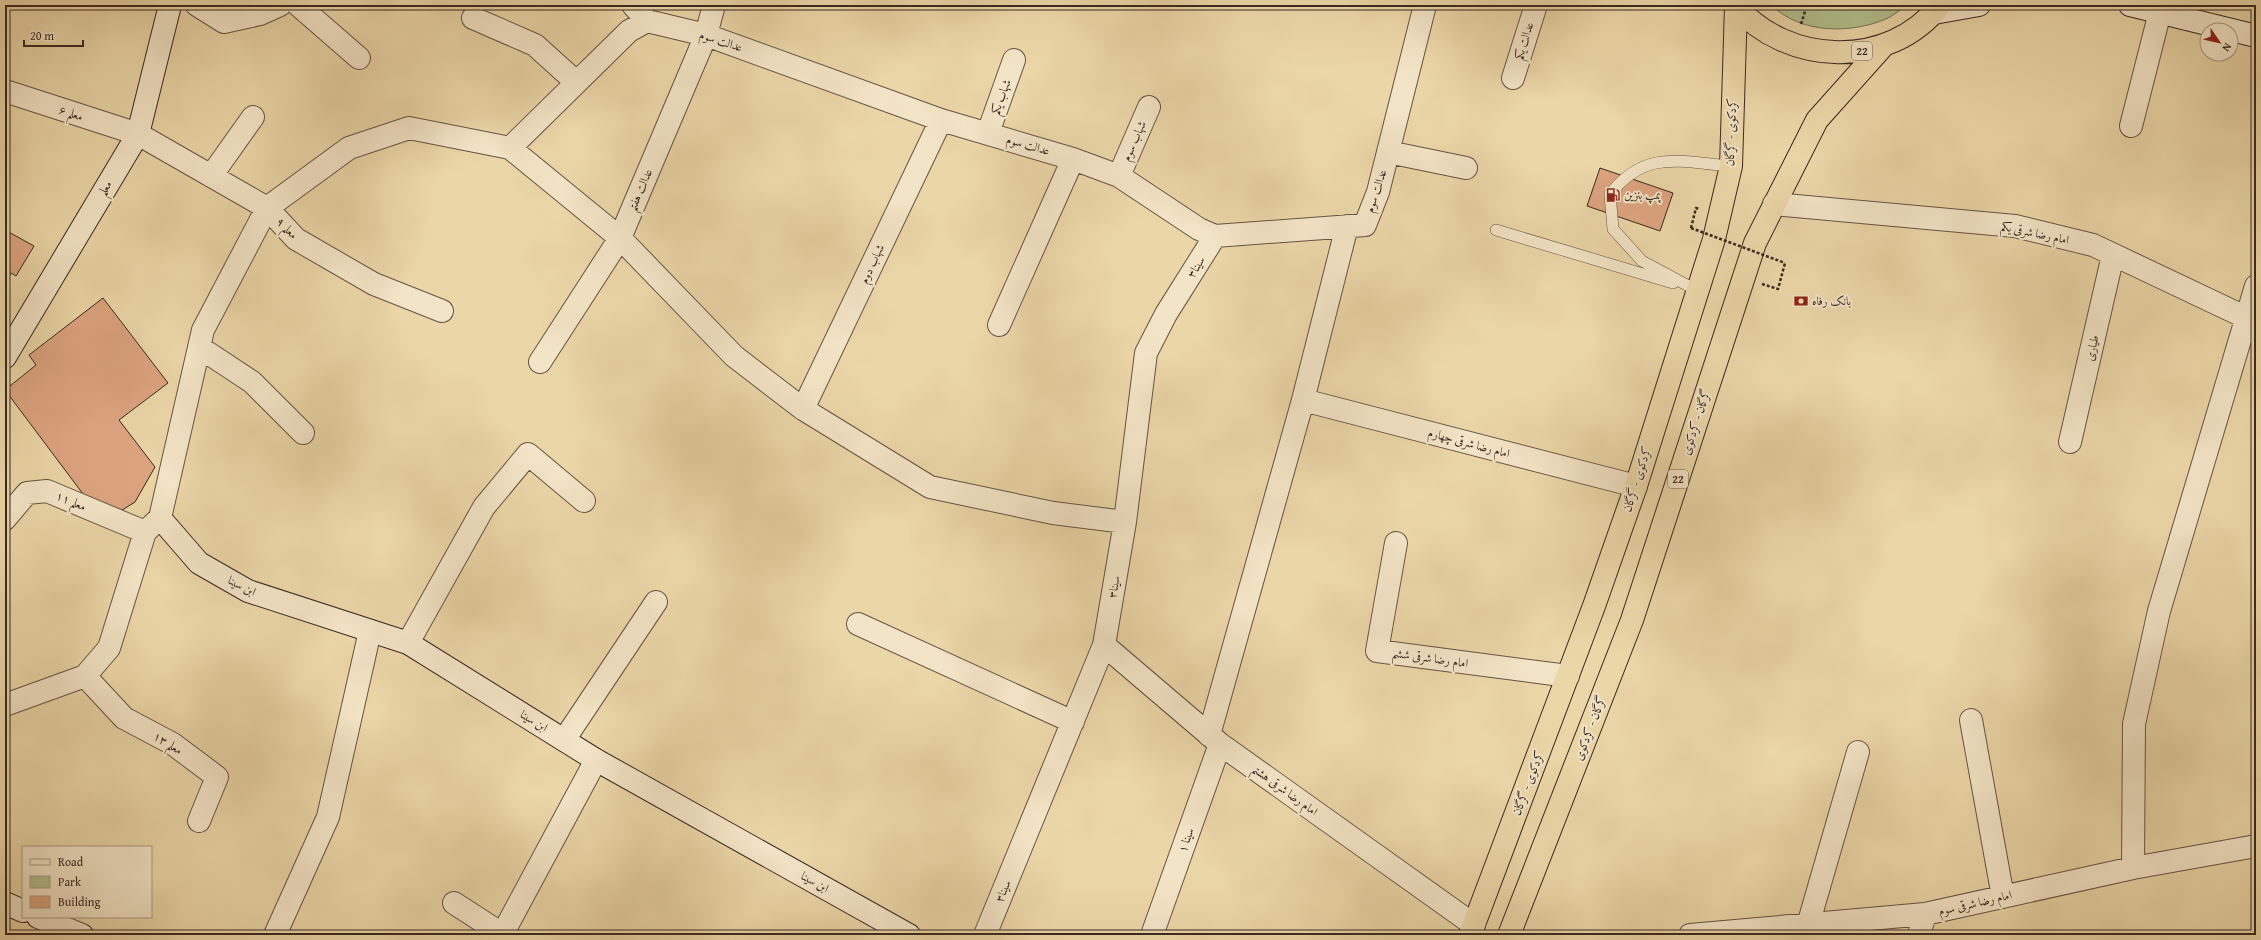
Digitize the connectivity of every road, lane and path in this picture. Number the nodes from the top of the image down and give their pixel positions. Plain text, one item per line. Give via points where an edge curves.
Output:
1 (170, 5) edge
2 (197, 5) edge
3 (280, 5) edge
4 (298, 5) edge
5 (714, 5) edge
6 (1425, 5) edge
7 (1536, 5) edge
8 (1824, 5) edge
9 (1854, 5) edge
10 (1979, 5) edge
11 (2130, 5) edge
12 (1736, 6) edge
13 (1937, 9) edge
14 (2160, 12) junction
15 (640, 13) edge
16 (473, 18) dead end
17 (706, 35) junction
18 (2256, 36) edge
19 (1884, 45) junction
20 (359, 58) dead end
21 (1014, 60) dead end
22 (1513, 78) dead end
23 (576, 82) junction
24 (5, 91) edge
25 (1149, 107) dead end
26 (253, 117) dead end
27 (941, 120) junction
28 (2131, 126) dead end
29 (988, 133) junction
30 (138, 134) junction
31 (510, 148) junction
32 (1388, 152) junction
33 (1074, 159) junction
34 (1731, 166) junction
35 (1466, 168) dead end
36 (211, 176) junction
37 (1119, 176) junction
38 (1774, 204) junction
39 (267, 208) junction
40 (1696, 208) dead end
41 (1347, 226) junction
42 (1496, 230) dead end
43 (1215, 236) junction
44 (620, 238) junction
45 (2113, 255) junction
46 (2256, 286) edge
47 (1778, 289) dead end
48 (1696, 290) junction
49 (442, 310) dead end
50 (2251, 319) edge
51 (1000, 325) dead end
52 (199, 347) junction
53 (5, 357) edge
54 (540, 362) dead end
55 (1303, 400) junction
56 (803, 409) junction
57 (303, 433) dead end
58 (2070, 442) dead end
59 (1636, 486) junction
60 (584, 501) dead end
61 (5, 519) edge
62 (1125, 522) junction
63 (153, 525) junction
64 (1396, 543) dead end
65 (656, 602) dead end
66 (858, 624) dead end
67 (370, 631) junction
68 (408, 643) junction
69 (1104, 645) junction
70 (85, 676) junction
71 (1568, 676) junction
72 (5, 705) edge
73 (1971, 720) dead end
74 (1073, 722) junction
75 (1214, 739) junction
76 (564, 740) junction
77 (1858, 752) dead end
78 (596, 760) junction
79 (199, 821) dead end
80 (2256, 846) edge
81 (2133, 868) junction
82 (2003, 897) junction
83 (5, 903) edge
84 (454, 904) dead end
85 (22, 911) edge
86 (1925, 914) junction
87 (40, 918) edge
88 (1808, 925) junction
89 (1472, 930) edge
90 (1776, 931) edge
91 (82, 935) edge
92 (275, 935) edge
93 (502, 935) edge
94 (909, 935) edge
95 (985, 935) edge
96 (1152, 935) edge
97 (1508, 935) edge
98 (1690, 935) edge
99 (1919, 935) edge

1 - 30 street, معلم
2 - 3 street via 224,22 260,14
4 - 20 street
5 - 17 street, عدالت هفتم
6 - 32 street, عدالت سوم
7 - 22 street, عدالت یکم
8 - 9 path
10 - 13 street
11 - 14 street
12 - 19 highway, 22 via 1753,23 1773,36 1817,52 1862,51
12 - 34 highway, کردکوی - گرگان / 22
13 - 19 highway, 22 via 1919,26
14 - 18 street
14 - 28 street
15 - 17 street, عدالت سوم
15 - 23 street, عدالت سوم via 629,30
16 - 23 street via 535,45
17 - 27 street, عدالت سوم
17 - 44 street, عدالت هفتم
19 - 38 highway, گرگان - کردکوی / 22 via 1817,120
21 - 29 street, شهاب یکم
23 - 31 street, عدالت سوم
24 - 30 street, معلم ۶
25 - 37 street, شهاب سوم
26 - 36 street
27 - 29 street, عدالت سوم
27 - 56 street, شهاب دوم
29 - 33 street, عدالت سوم
30 - 36 street, معلم ۹
30 - 53 street, معلم
31 - 39 street via 409,128 350,148
31 - 44 street
32 - 35 street
32 - 41 street, عدالت سوم via 1378,192 1365,225
33 - 37 street, عدالت سوم
33 - 51 street
34 - 48 highway, کردکوی - گرگان / 22 via 1714,238
34 - 48 lane via 1662,160 1634,170 1622,178 1610,194 1613,228 1642,261
36 - 39 street, معلم ۹
37 - 43 street, عدالت سوم via 1199,229
38 - 45 street, امام رضا شرقی یکم via 2015,226 2094,245
38 - 97 highway, گرگان - کردکوی / 22 via 1755,243 1632,620
39 - 49 street, معلم ۹ via 296,239 374,284
39 - 52 street via 203,330
40 - 47 path, bridge via 1691,228 1785,263
41 - 43 street, عدالت سوم
41 - 55 street, سینا ۱
42 - 48 lane
43 - 62 street, سینا۳ via 1166,314 1146,353
44 - 54 street, عدالت هفتم
44 - 56 street via 734,356
45 - 50 street, امام رضا شرقی یکم
45 - 58 street, طیاری
46 - 50 street
48 - 59 highway, کردکوی - گرگان / 22
50 - 81 street via 2159,610 2134,724
52 - 57 street via 252,382
52 - 63 street
55 - 59 street, امام رضا شرقی چهارم
55 - 75 street, سینا ۱
56 - 62 street via 930,487 1053,513
59 - 71 highway, کردکوی - گرگان / 22
60 - 68 street via 528,454 484,507
61 - 63 street, معلم ۱۱ via 27,493 47,491
62 - 69 street, سینا۳
63 - 67 street, ابن سینا via 199,563 248,591
63 - 70 street via 109,648
64 - 71 street, امام رضا شرقی ششم via 1377,651
65 - 76 street
66 - 74 street
67 - 68 street, ابن سینا
67 - 92 street via 328,817
68 - 76 street, ابن سینا
69 - 74 street, سینا۳
69 - 75 street, امام رضا شرقی هشتم
70 - 72 street
70 - 79 street, معلم ۱۳ via 124,718 173,744 217,777
71 - 89 highway, کردکوی - گرگان / 22
73 - 82 street
74 - 95 street, سینا۳
75 - 89 street, امام رضا شرقی هشتم
75 - 96 street, سینا ۱
76 - 78 street, ابن سینا
77 - 88 street
78 - 93 street
78 - 94 street, ابن سینا
80 - 81 street, امام رضا شرقی سوم
81 - 82 street, امام رضا شرقی سوم
82 - 86 street, امام رضا شرقی سوم
83 - 85 street
84 - 93 street
86 - 88 street, امام رضا شرقی سوم
86 - 99 street
87 - 91 street
88 - 90 street, امام رضا شرقی سوم
90 - 98 street, امام رضا شرقی سوم

